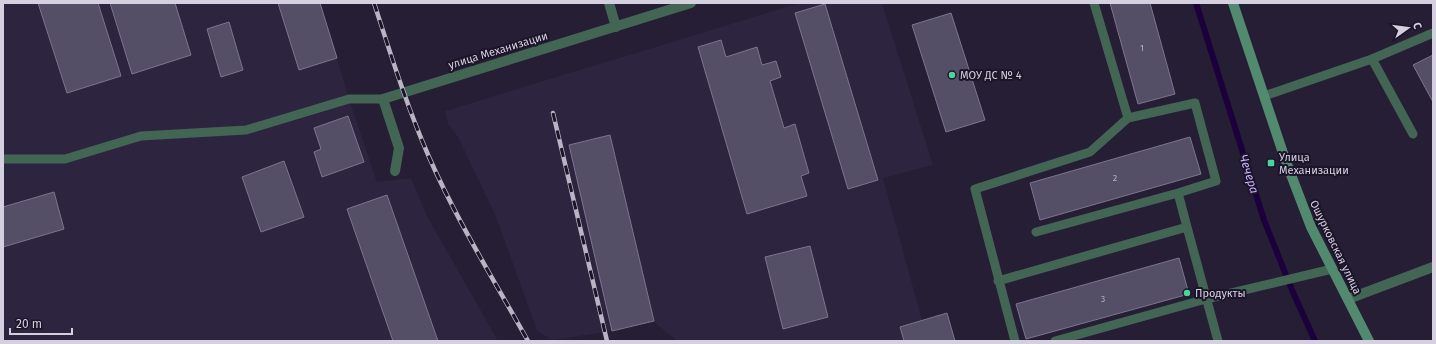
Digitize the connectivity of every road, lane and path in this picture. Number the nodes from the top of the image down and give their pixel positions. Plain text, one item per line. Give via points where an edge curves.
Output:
1 (609, 3) edge
2 (691, 3) edge
3 (1094, 3) edge
4 (1233, 3) edge
5 (616, 27) junction
6 (1433, 33) edge
7 (1372, 59) junction
8 (1264, 96) junction
9 (383, 99) junction
10 (1128, 118) junction
11 (1413, 134) dead end
12 (3, 159) edge
13 (395, 171) dead end
14 (1178, 193) junction
15 (1187, 227) junction
16 (1036, 232) dead end
17 (1433, 267) edge
18 (1332, 269) junction
19 (998, 281) junction
20 (1206, 298) junction
21 (1348, 299) junction
22 (1015, 341) edge
23 (1055, 341) edge
24 (1218, 341) edge
25 (1369, 341) edge

1 - 5 street
2 - 5 street, улица Механизации
3 - 10 lane
4 - 8 street, Ошурковская улица
5 - 9 street, улица Механизации
6 - 7 lane
7 - 8 lane
7 - 11 lane
8 - 18 street, Ошурковская улица via 1311,227
9 - 12 lane via 349,99 246,130 141,136 64,158
9 - 13 street via 399,148
10 - 14 lane via 1196,103 1216,181
10 - 19 lane via 1090,152 975,189
14 - 15 lane
14 - 16 lane
15 - 19 lane
15 - 20 lane
17 - 21 street
18 - 20 lane
18 - 21 street, Ошурковская улица
19 - 22 lane
20 - 23 lane
20 - 24 lane
21 - 25 street, Ошурковская улица

